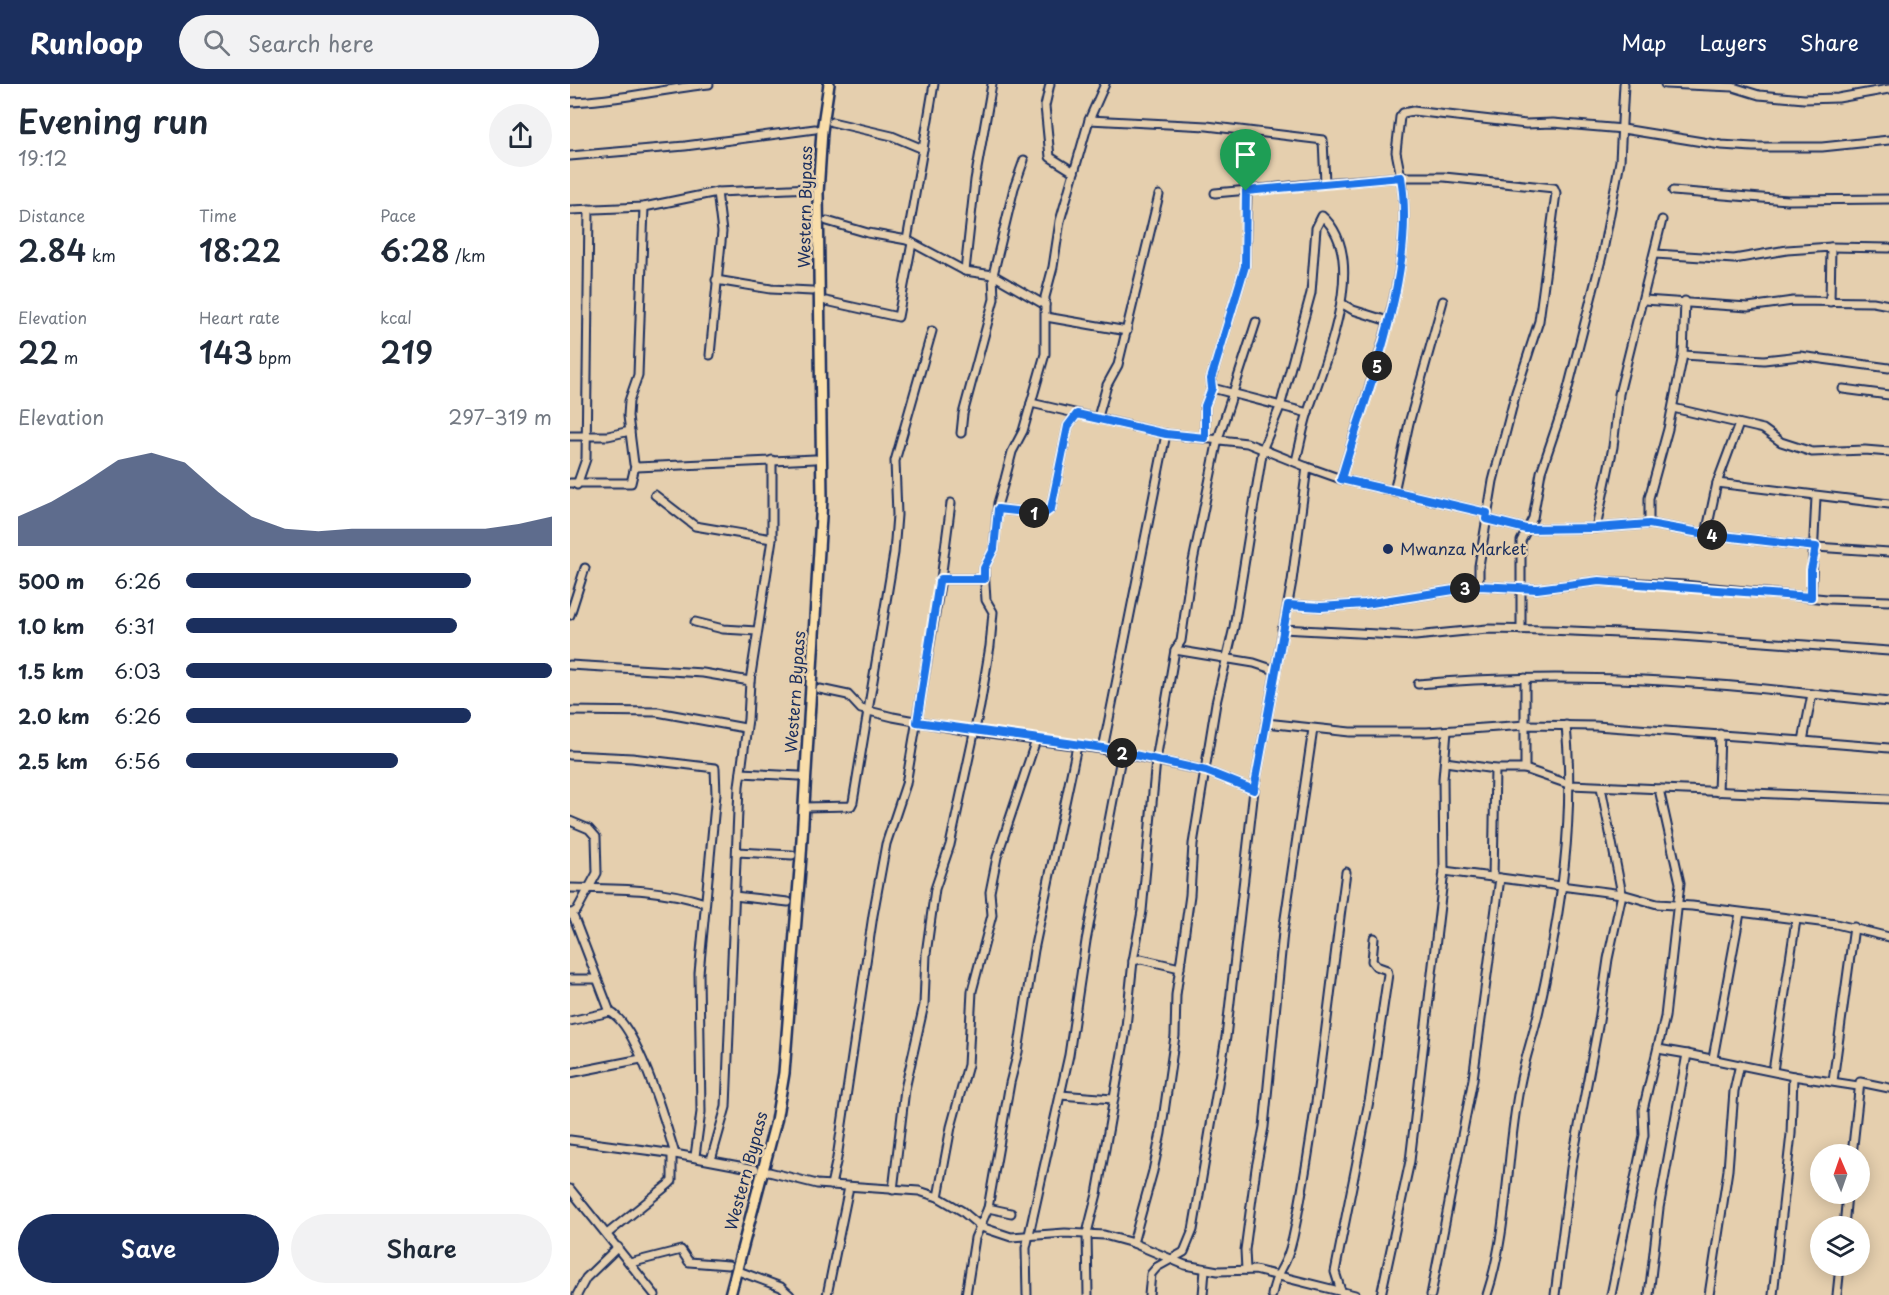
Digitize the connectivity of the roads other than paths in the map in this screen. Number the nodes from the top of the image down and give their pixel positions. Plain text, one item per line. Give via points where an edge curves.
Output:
1 (709, 84) edge
2 (830, 84) edge
3 (934, 84) edge
4 (992, 84) edge
5 (1050, 84) edge
6 (1105, 84) edge
7 (1624, 84) edge
8 (1665, 84) edge
9 (1889, 89) edge
10 (570, 102) edge
11 (1089, 120) junction
12 (832, 122) dead end
13 (815, 129) dead end
14 (1623, 129) junction
15 (1889, 140) edge
16 (922, 150) junction
17 (570, 156) edge
18 (1024, 160) dead end
19 (1074, 172) junction
20 (1401, 177) junction
21 (1325, 183) junction
22 (812, 188) dead end
23 (1246, 191) junction
24 (1673, 191) dead end
25 (717, 192) junction
26 (1215, 193) dead end
27 (1159, 195) dead end
28 (1889, 199) edge
29 (644, 207) junction
30 (589, 209) junction
31 (570, 210) edge
32 (1662, 220) dead end
33 (827, 221) dead end
34 (909, 242) junction
35 (1831, 247) junction
36 (1889, 248) edge
37 (1655, 254) junction
38 (965, 271) junction
39 (993, 275) junction
40 (716, 280) junction
41 (812, 291) dead end
42 (1644, 300) junction
43 (826, 301) dead end
44 (1443, 301) dead end
45 (1685, 302) junction
46 (1830, 302) junction
47 (1341, 303) junction
48 (1045, 304) junction
49 (1889, 305) edge
50 (1046, 317) junction
51 (1388, 321) junction
52 (1256, 322) dead end
53 (932, 331) dead end
54 (1126, 332) junction
55 (710, 355) dead end
56 (1683, 355) junction
57 (1889, 368) edge
58 (1212, 388) junction
59 (1843, 389) dead end
60 (1232, 395) junction
61 (1889, 395) edge
62 (1031, 403) junction
63 (1280, 407) junction
64 (1673, 408) junction
65 (1308, 413) junction
66 (1077, 414) junction
67 (1098, 417) junction
68 (1738, 424) junction
69 (630, 431) junction
70 (961, 433) dead end
71 (1166, 434) junction
72 (570, 436) edge
73 (586, 437) junction
74 (1205, 438) junction
75 (1218, 439) junction
76 (1263, 448) junction
77 (1889, 452) edge
78 (815, 459) dead end
79 (772, 460) junction
80 (1296, 461) junction
81 (635, 466) junction
82 (1307, 467) junction
83 (1341, 479) junction
84 (1717, 483) junction
85 (573, 484) edge
86 (1394, 492) junction
87 (655, 495) dead end
88 (1816, 497) junction
89 (951, 503) dead end
90 (1889, 504) edge
91 (998, 509) junction
92 (1486, 516) junction
93 (1649, 524) junction
94 (1596, 528) junction
95 (1526, 529) junction
96 (1706, 534) junction
97 (772, 539) junction
98 (1816, 547) junction
99 (1889, 552) edge
100 (585, 568) dead end
101 (941, 579) junction
102 (984, 579) junction
103 (1479, 586) junction
104 (1522, 587) junction
105 (1811, 597) junction
106 (1889, 601) edge
107 (1288, 605) junction
108 (570, 615) edge
109 (695, 622) dead end
110 (1282, 629) junction
111 (1521, 630) junction
112 (756, 631) junction
113 (1175, 650) junction
114 (1889, 651) edge
115 (1227, 658) junction
116 (570, 665) edge
117 (1275, 670) junction
118 (1525, 678) junction
119 (750, 681) junction
120 (1418, 684) dead end
121 (819, 690) dead end
122 (1812, 694) junction
123 (1889, 702) edge
124 (570, 711) edge
125 (867, 711) junction
126 (917, 722) junction
127 (1266, 723) junction
128 (1526, 725) junction
129 (1566, 725) junction
130 (745, 728) junction
131 (1313, 729) junction
132 (1447, 731) junction
133 (974, 732) junction
134 (1720, 735) junction
135 (1036, 740) junction
136 (1803, 741) junction
137 (1077, 746) junction
138 (1103, 748) junction
139 (1889, 748) edge
140 (570, 755) edge
141 (1156, 760) junction
142 (1445, 762) junction
143 (1495, 769) junction
144 (1525, 769) junction
145 (1206, 771) junction
146 (741, 773) junction
147 (799, 776) dead end
148 (1571, 785) junction
149 (1601, 787) junction
150 (1659, 789) junction
151 (1254, 790) junction
152 (1718, 792) junction
153 (1889, 799) edge
154 (804, 807) junction
155 (570, 821) edge
156 (737, 852) junction
157 (792, 855) dead end
158 (1444, 871) junction
159 (1346, 872) dead end
160 (1497, 878) junction
161 (1562, 887) junction
162 (570, 888) edge
163 (588, 889) junction
164 (1622, 894) junction
165 (735, 896) junction
166 (788, 902) dead end
167 (705, 903) junction
168 (1678, 906) junction
169 (1740, 913) junction
170 (571, 914) edge
171 (1796, 921) junction
172 (1854, 927) junction
173 (1889, 937) edge
174 (1374, 938) dead end
175 (1133, 961) junction
176 (1180, 968) junction
177 (570, 979) edge
178 (596, 979) junction
179 (610, 1012) junction
180 (570, 1021) edge
181 (1658, 1048) junction
182 (1687, 1054) junction
183 (1713, 1058) junction
184 (641, 1059) junction
185 (1740, 1064) junction
186 (1773, 1071) junction
187 (570, 1073) edge
188 (1793, 1076) junction
189 (1833, 1081) junction
190 (1858, 1086) junction
191 (1889, 1088) edge
192 (1060, 1095) junction
193 (1113, 1099) junction
194 (570, 1140) edge
195 (1853, 1144) edge
196 (674, 1153) junction
197 (695, 1156) junction
198 (711, 1160) junction
199 (755, 1169) dead end
200 (769, 1172) dead end
201 (831, 1185) junction
202 (849, 1187) junction
203 (570, 1189) edge
204 (893, 1190) junction
205 (938, 1197) junction
206 (988, 1208) junction
207 (1011, 1213) dead end
208 (981, 1227) junction
209 (607, 1233) junction
210 (1087, 1233) junction
211 (1029, 1237) junction
212 (1133, 1243) junction
213 (618, 1247) junction
214 (1152, 1252) junction
215 (1168, 1259) junction
216 (630, 1263) junction
217 (728, 1265) dead end
218 (1157, 1267) junction
219 (1205, 1270) junction
220 (1246, 1270) junction
221 (741, 1272) dead end
222 (1275, 1275) junction
223 (1839, 1276) edge
224 (780, 1291) edge
225 (1341, 1291) junction
226 (578, 1295) edge
227 (655, 1295) edge
228 (729, 1295) edge
229 (790, 1295) edge
230 (826, 1295) edge
231 (966, 1295) edge
232 (1027, 1295) edge
233 (1088, 1295) edge
234 (1149, 1295) edge
235 (1203, 1295) edge
236 (1272, 1295) edge
237 (1355, 1295) edge
238 (1381, 1295) edge
239 (1431, 1295) edge
240 (1487, 1295) edge
241 (1555, 1295) edge
242 (1611, 1295) edge
243 (1649, 1295) edge
244 (1709, 1295) edge
245 (1773, 1295) edge
246 (1837, 1295) edge

1 - 10 street
2 - 154 main road, Western Bypass via 819,162 822,499
3 - 16 street
4 - 38 street via 975,180
5 - 19 street via 1045,106 1050,157
6 - 11 street
7 - 14 street
8 - 9 street via 1733,87 1759,95 1804,99
11 - 19 street
11 - 21 street via 1207,126 1323,140
12 - 16 street via 892,136
13 - 17 street
14 - 15 street via 1753,147 1822,147
14 - 20 street via 1402,113 1396,152
14 - 95 street via 1595,288 1541,472 1533,518
16 - 34 street
18 - 39 street
19 - 48 street
20 - 21 street
20 - 51 street via 1402,241
20 - 92 street via 1444,177 1556,190 1539,321 1516,392
21 - 23 street
22 - 25 street
23 - 26 street
23 - 58 street via 1245,266 1211,379
24 - 28 street via 1788,200
25 - 29 street
25 - 40 street via 722,232
27 - 54 street
29 - 30 street
29 - 69 street via 638,375 629,401
30 - 31 street
30 - 73 street
32 - 37 street
33 - 34 street
34 - 38 street
34 - 43 street via 898,317
35 - 36 street
35 - 37 street via 1734,259
35 - 46 street
37 - 42 street
38 - 39 street
39 - 48 street
39 - 70 street via 994,299
40 - 41 street
40 - 55 street
42 - 45 street
42 - 94 street via 1619,394 1613,447
44 - 86 street
45 - 46 street via 1748,307 1775,302
45 - 56 street
46 - 49 street
47 - 51 street
47 - 63 street via 1343,255 1339,238 1322,216 1316,228 1311,294
47 - 65 street
48 - 50 street
50 - 54 street
50 - 62 street via 1045,354
51 - 83 street
52 - 60 street
53 - 125 street via 896,460 894,553
54 - 67 street
56 - 57 street via 1764,360 1800,356
56 - 64 street
58 - 60 street
58 - 74 street via 1205,406
59 - 61 street
60 - 63 street
60 - 75 street
62 - 66 street
62 - 91 street via 1012,452
63 - 65 street
63 - 76 street
64 - 68 street
64 - 93 street via 1649,498
65 - 80 street
66 - 67 street
66 - 91 street via 1068,426 1051,509 1044,514
67 - 71 street
68 - 77 street via 1763,429 1781,442 1812,452
68 - 84 street
69 - 73 street
69 - 81 street
71 - 74 street
71 - 138 street
72 - 73 street
73 - 85 street via 586,459
74 - 75 street
75 - 76 street
75 - 113 street via 1181,641
76 - 80 street
76 - 115 street
78 - 79 street
79 - 81 street
79 - 97 street
80 - 82 street
81 - 85 street via 631,483
82 - 83 street
82 - 107 street
83 - 86 street
84 - 88 street
84 - 96 street
86 - 92 street
87 - 97 street via 695,526
88 - 90 street
88 - 98 street
89 - 101 street
91 - 102 street via 994,549 984,568
92 - 95 street
92 - 103 street
93 - 94 street
93 - 96 street
94 - 95 street
95 - 104 street via 1521,541
96 - 98 street
97 - 112 street
98 - 99 street
98 - 105 street
100 - 108 street
101 - 102 street
101 - 126 street
102 - 133 street via 986,600 993,612
103 - 104 street
103 - 107 street via 1365,604
104 - 105 street via 1537,589 1599,581
104 - 111 street
105 - 106 street
107 - 110 street
109 - 112 street
110 - 111 street via 1371,636
110 - 117 street
111 - 114 street via 1666,635
112 - 119 street
113 - 115 street
113 - 141 street
115 - 117 street
115 - 145 street
116 - 119 street via 703,673
117 - 127 street
118 - 120 street
118 - 122 street via 1762,688
118 - 128 street
119 - 130 street
121 - 125 street via 848,695
122 - 123 street
122 - 136 street
124 - 130 street via 657,712
125 - 126 street
125 - 154 street via 851,806
126 - 133 street
126 - 201 street via 906,784 886,844 877,891
127 - 131 street
127 - 151 street
128 - 129 street
128 - 132 street
128 - 144 street
129 - 134 street
129 - 148 street
130 - 146 street
131 - 132 street
131 - 220 street via 1284,932 1264,1127 1245,1250
132 - 142 street
133 - 135 street
133 - 204 street via 950,845 935,889 924,1005 905,1089
134 - 136 street
134 - 152 street
135 - 137 street
135 - 205 street via 997,857 990,892 992,915 972,991 968,1065
136 - 139 street
137 - 138 street
137 - 206 street via 1034,950
138 - 141 street
138 - 192 street via 1120,758
140 - 167 street via 715,768
141 - 145 street
141 - 175 street via 1142,910
142 - 143 street
142 - 158 street
143 - 144 street
143 - 160 street
144 - 148 street
145 - 151 street
145 - 176 street via 1193,844
146 - 147 street
146 - 156 street
148 - 149 street
148 - 161 street
149 - 150 street
149 - 164 street
150 - 152 street
150 - 168 street via 1678,875
151 - 215 street via 1224,1046 1193,1230 1184,1252
152 - 153 street
154 - 228 main road, Western Bypass via 784,1073 776,1121
155 - 163 street via 589,829 596,837 597,873
156 - 157 street
156 - 165 street
158 - 160 street
158 - 238 street via 1410,1161
159 - 222 street via 1305,1174 1292,1241
160 - 161 street
160 - 239 street via 1473,1079
161 - 164 street
161 - 240 street via 1541,1004 1520,1083 1503,1212
162 - 163 street
163 - 167 street via 644,889
163 - 170 street
164 - 168 street
164 - 241 street via 1571,1168
165 - 166 street
165 - 198 street via 726,1107
167 - 197 street via 698,997 701,1112
168 - 169 street
168 - 181 street
169 - 171 street
169 - 183 street
170 - 178 street
171 - 172 street
171 - 186 street
172 - 173 street
172 - 189 street
174 - 225 street via 1372,961 1388,974 1370,1096 1335,1272
175 - 176 street via 1141,959
175 - 193 street via 1129,1010
176 - 212 street via 1161,1133
177 - 178 street
178 - 179 street
179 - 180 street
179 - 184 street via 621,1018
181 - 182 street
181 - 242 street via 1643,1110 1644,1135
182 - 183 street
182 - 243 street via 1659,1208
183 - 185 street
184 - 187 street
184 - 196 street
185 - 186 street
185 - 244 street
186 - 188 street
188 - 189 street
188 - 245 street via 1791,1134
189 - 190 street
190 - 191 street via 1860,1082
190 - 195 street
192 - 193 street
192 - 211 street
193 - 210 street
194 - 196 street
196 - 197 street
196 - 209 street via 672,1181
197 - 198 street
198 - 199 street
200 - 201 street
201 - 202 street
202 - 204 street
202 - 230 street
203 - 209 street
204 - 205 street via 919,1191
205 - 208 street
206 - 207 street
206 - 208 street
208 - 211 street via 1011,1237
208 - 231 street via 975,1238
209 - 213 street
210 - 211 street
210 - 212 street
210 - 233 street
211 - 232 street
212 - 214 street
213 - 216 street
213 - 226 street via 586,1278
214 - 215 street
214 - 218 street
215 - 218 street
215 - 219 street
216 - 217 street via 681,1250 689,1262
216 - 227 street
218 - 234 street via 1151,1274
219 - 220 street
219 - 235 street
220 - 222 street
221 - 224 street
222 - 225 street
222 - 236 street
223 - 246 street
224 - 229 street
225 - 237 street

